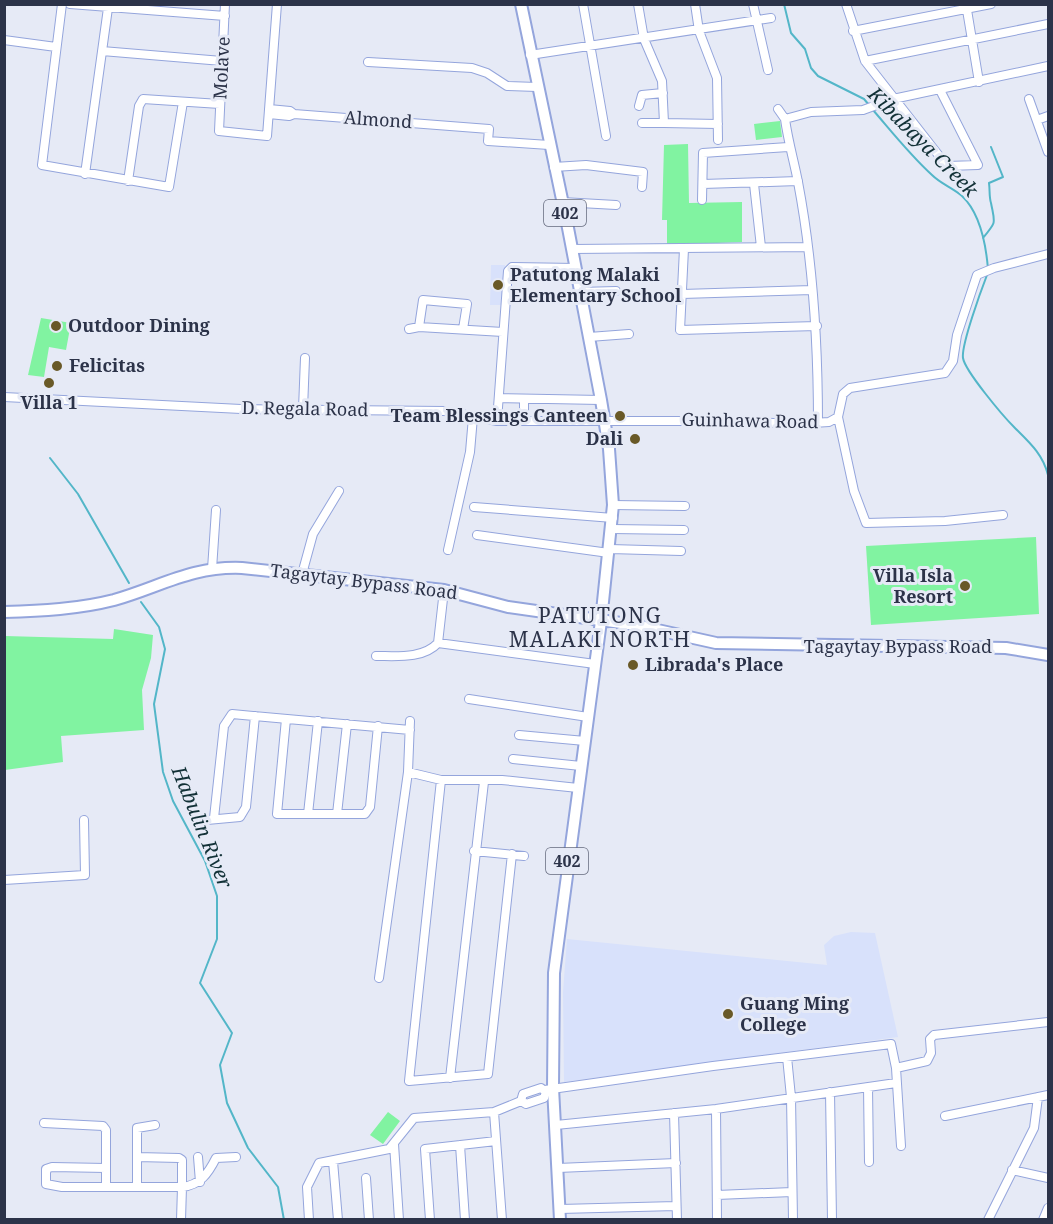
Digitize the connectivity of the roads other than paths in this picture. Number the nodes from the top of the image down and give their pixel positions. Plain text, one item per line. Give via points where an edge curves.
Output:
1 (62, 4) edge
2 (70, 4) edge
3 (225, 4) edge
4 (277, 4) edge
5 (521, 4) edge
6 (583, 4) edge
7 (639, 4) edge
8 (695, 4) edge
9 (753, 4) edge
10 (846, 4) edge
11 (992, 4) edge
12 (967, 7) edge
13 (108, 8) junction
14 (225, 16) junction
15 (771, 18) dead end
16 (756, 19) junction
17 (1048, 24) edge
18 (699, 31) junction
19 (853, 31) junction
20 (644, 39) junction
21 (5, 41) edge
22 (973, 41) junction
23 (589, 46) junction
24 (56, 47) junction
25 (102, 51) junction
26 (530, 55) junction
27 (222, 61) junction
28 (865, 61) junction
29 (368, 62) dead end
30 (1048, 66) edge
31 (768, 70) dead end
32 (979, 82) junction
33 (537, 87) junction
34 (940, 90) junction
35 (663, 93) junction
36 (893, 99) junction
37 (1029, 99) dead end
38 (183, 102) junction
39 (220, 105) junction
40 (639, 105) dead end
41 (778, 109) dead end
42 (269, 111) junction
43 (1048, 116) edge
44 (785, 119) junction
45 (1037, 120) junction
46 (642, 123) dead end
47 (664, 123) junction
48 (718, 124) junction
49 (1046, 135) edge
50 (606, 136) dead end
51 (718, 140) dead end
52 (549, 145) junction
53 (788, 147) junction
54 (1048, 152) edge
55 (554, 167) junction
56 (84, 174) junction
57 (128, 181) junction
58 (798, 181) junction
59 (702, 184) junction
60 (754, 184) junction
61 (642, 188) dead end
62 (702, 200) dead end
63 (562, 202) junction
64 (616, 205) dead end
65 (807, 246) junction
66 (761, 247) junction
67 (572, 249) junction
68 (684, 249) junction
69 (1048, 254) edge
70 (576, 268) junction
71 (812, 290) junction
72 (616, 291) dead end
73 (580, 292) junction
74 (682, 294) junction
75 (817, 326) junction
76 (419, 327) junction
77 (409, 328) dead end
78 (463, 328) junction
79 (503, 332) junction
80 (629, 334) dead end
81 (589, 337) junction
82 (304, 358) dead end
83 (4, 397) edge
84 (499, 398) junction
85 (524, 399) junction
86 (601, 399) junction
87 (303, 409) junction
88 (473, 417) junction
89 (838, 417) junction
90 (497, 421) junction
91 (524, 421) junction
92 (605, 422) junction
93 (819, 423) junction
94 (339, 491) dead end
95 (613, 505) junction
96 (685, 506) dead end
97 (474, 507) dead end
98 (216, 510) dead end
99 (1004, 515) dead end
100 (612, 523) junction
101 (684, 530) dead end
102 (477, 535) dead end
103 (448, 550) dead end
104 (609, 551) junction
105 (681, 551) dead end
106 (212, 569) junction
107 (302, 574) junction
108 (444, 590) junction
109 (4, 612) edge
110 (601, 621) junction
111 (438, 643) junction
112 (1048, 655) edge
113 (376, 656) dead end
114 (595, 664) junction
115 (469, 699) dead end
116 (255, 716) junction
117 (588, 717) junction
118 (286, 719) junction
119 (318, 721) junction
120 (347, 724) junction
121 (378, 726) junction
122 (519, 735) dead end
123 (585, 741) junction
124 (513, 759) dead end
125 (581, 766) junction
126 (408, 771) junction
127 (441, 780) junction
128 (484, 782) junction
129 (578, 788) junction
130 (308, 814) junction
131 (337, 814) junction
132 (214, 818) junction
133 (84, 820) dead end
134 (196, 821) dead end
135 (474, 850) junction
136 (512, 854) junction
137 (524, 856) dead end
138 (4, 880) edge
139 (379, 978) dead end
140 (1048, 1022) edge
141 (787, 1057) junction
142 (896, 1068) junction
143 (450, 1078) junction
144 (896, 1083) junction
145 (868, 1086) junction
146 (549, 1089) junction
147 (830, 1092) junction
148 (1048, 1095) edge
149 (791, 1097) junction
150 (1038, 1097) junction
151 (716, 1109) junction
152 (494, 1112) junction
153 (674, 1113) junction
154 (945, 1116) dead end
155 (44, 1123) dead end
156 (155, 1125) dead end
157 (555, 1125) junction
158 (496, 1141) junction
159 (394, 1144) junction
160 (460, 1145) junction
161 (901, 1146) dead end
162 (137, 1157) junction
163 (198, 1157) dead end
164 (236, 1157) dead end
165 (333, 1161) junction
166 (869, 1162) dead end
167 (676, 1164) junction
168 (106, 1168) junction
169 (558, 1168) junction
170 (1012, 1170) junction
171 (366, 1178) dead end
172 (1048, 1178) edge
173 (200, 1182) junction
174 (137, 1186) junction
175 (106, 1187) junction
176 (182, 1187) junction
177 (792, 1192) junction
178 (717, 1195) junction
179 (676, 1206) junction
180 (1048, 1208) edge
181 (560, 1214) edge
182 (181, 1220) edge
183 (309, 1220) edge
184 (338, 1220) edge
185 (369, 1220) edge
186 (399, 1220) edge
187 (430, 1220) edge
188 (465, 1220) edge
189 (502, 1220) edge
190 (677, 1220) edge
191 (717, 1220) edge
192 (793, 1220) edge
193 (832, 1220) edge
194 (988, 1220) edge
195 (1043, 1220) edge

1 - 24 street
2 - 13 street
3 - 14 street, Molave
4 - 42 street
5 - 26 main road, 402
6 - 23 street
7 - 20 street
8 - 18 street
9 - 16 street
10 - 19 street
11 - 12 street
12 - 19 street
12 - 22 street
13 - 14 street
13 - 25 street
14 - 27 street, Molave
15 - 16 street
16 - 18 street
16 - 31 street
17 - 22 street
18 - 20 street
18 - 48 street via 717,78
19 - 28 street
20 - 23 street
20 - 35 street via 662,81
21 - 24 street
22 - 28 street
22 - 32 street
23 - 26 street
23 - 50 street
24 - 56 street via 42,165
25 - 27 street
25 - 56 street
26 - 33 main road, 402
27 - 39 street, Molave
28 - 36 street
29 - 33 street via 472,68 507,86
30 - 32 street
32 - 34 street
33 - 52 main road, 402
34 - 36 street
34 - 36 street via 978,165 947,166
35 - 40 street via 642,95
35 - 47 street
36 - 44 street via 863,110 811,112
37 - 45 street
38 - 39 street
38 - 57 street via 143,99
38 - 57 street via 169,187
39 - 42 street, Molave via 219,131 267,136
41 - 44 street
42 - 52 street, Almond via 489,129 488,141
43 - 45 street
44 - 53 street
45 - 49 street
46 - 47 street
47 - 48 street
48 - 51 street
49 - 54 street
52 - 55 main road, 402
53 - 58 street
53 - 59 street via 703,153
55 - 61 street via 586,165 643,172
55 - 63 main road, 402
56 - 57 street
58 - 60 street
58 - 65 street
59 - 60 street
59 - 62 street
60 - 66 street
63 - 64 street
63 - 67 main road, 402
65 - 66 street
65 - 71 street
66 - 68 street
67 - 68 street
67 - 70 main road, 402
68 - 74 street
69 - 89 street, Guinhawa Road via 978,275 950,369 937,376 850,388 843,394
70 - 73 main road, 402
70 - 79 street via 512,267 508,271
71 - 74 street
71 - 75 street
72 - 73 street
73 - 81 main road, 402
74 - 75 street via 680,330
75 - 93 street
76 - 77 street
76 - 78 street
76 - 78 street via 423,300 467,304
78 - 79 street
79 - 84 street
80 - 81 street
81 - 86 main road, 402
82 - 87 street
83 - 87 street, D. Regala Road
84 - 85 street
84 - 90 street
85 - 86 street
85 - 91 street
86 - 92 main road, 402
87 - 88 street, D. Regala Road via 445,411
88 - 90 street, D. Regala Road
88 - 103 street via 470,452
89 - 93 street, Guinhawa Road
89 - 99 street via 854,492 866,523
90 - 91 street, D. Regala Road
91 - 92 street, D. Regala Road
92 - 93 street, Guinhawa Road
92 - 95 main road, 402
94 - 107 street via 313,534
95 - 96 street
95 - 100 main road, 402
97 - 100 street
98 - 106 street
100 - 101 street
100 - 104 main road, 402
102 - 104 street
104 - 105 street
104 - 110 main road, 402
106 - 107 main road, Tagaytay Bypass Road
106 - 109 main road, Tagaytay Bypass Road via 174,577 106,602
107 - 108 main road, Tagaytay Bypass Road
108 - 110 main road, Tagaytay Bypass Road via 508,607
108 - 111 street
110 - 112 main road, Tagaytay Bypass Road via 727,644 1006,648
110 - 114 main road, 402
111 - 113 street via 413,655
111 - 114 street
114 - 117 main road, 402
115 - 117 street
116 - 118 street
116 - 132 street via 246,807 240,817
116 - 132 street via 232,714 224,726
117 - 123 main road, 402
118 - 119 street
118 - 130 street via 277,814
119 - 120 street
119 - 130 street
120 - 121 street
120 - 131 street
121 - 126 street via 410,725
121 - 131 street via 370,807 365,814
122 - 123 street
123 - 125 main road, 402
124 - 125 street
125 - 129 main road, 402
126 - 127 street
126 - 139 street
127 - 128 street
127 - 143 street via 409,1081
128 - 129 street via 502,780
128 - 135 street
129 - 146 main road, 402 via 555,964
130 - 131 street
132 - 134 street
133 - 138 street via 85,875
135 - 136 street
135 - 143 street
136 - 137 street
136 - 143 street via 488,1074
140 - 142 street via 934,1035 927,1061
141 - 142 street via 891,1044
141 - 146 street
141 - 149 street
142 - 144 street
144 - 145 street
144 - 161 street
145 - 147 street
145 - 166 street
146 - 152 street via 543,1098 526,1104 521,1101
146 - 157 main road, 402
147 - 149 street
147 - 193 street
148 - 150 street
149 - 151 street
149 - 177 street
150 - 154 street
150 - 170 street via 1034,1128
151 - 153 street
151 - 178 street
152 - 158 street
152 - 159 street via 414,1118
153 - 157 street
153 - 167 street
155 - 168 street via 103,1126
156 - 162 street via 137,1128
157 - 169 main road, 402
158 - 160 street
158 - 189 street
159 - 165 street via 389,1149
159 - 186 street
160 - 187 street via 425,1149
160 - 188 street
162 - 174 street
162 - 176 street via 179,1158
163 - 173 street
164 - 173 street via 216,1158
165 - 183 street via 320,1163 307,1186
165 - 184 street
167 - 169 street
167 - 179 street
168 - 175 street
168 - 175 street via 52,1167 45,1174 46,1184
169 - 181 main road, 402
170 - 172 street
170 - 194 street
171 - 185 street
173 - 176 street
174 - 175 street
174 - 176 street
176 - 182 street
177 - 178 street
177 - 192 street
178 - 191 street
179 - 181 street
179 - 190 street
180 - 195 street

